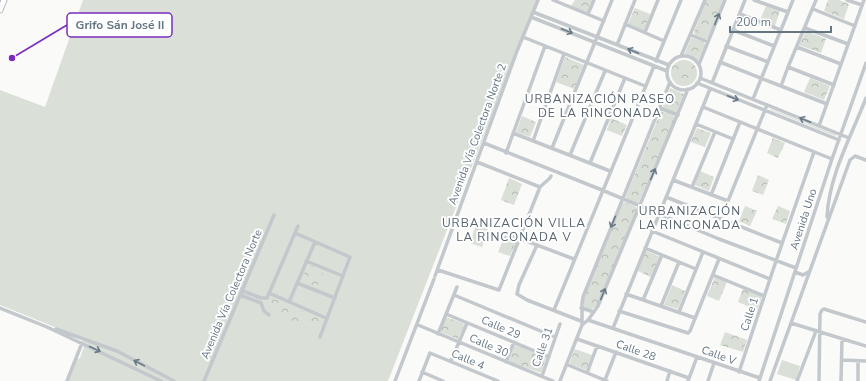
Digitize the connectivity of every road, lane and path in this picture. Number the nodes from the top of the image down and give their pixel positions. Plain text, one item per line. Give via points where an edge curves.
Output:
1 (4, 0) edge
2 (538, 0) edge
3 (553, 0) edge
4 (594, 0) edge
5 (612, 0) edge
6 (635, 0) edge
7 (658, 0) edge
8 (680, 0) edge
9 (705, 0) edge
10 (725, 0) edge
11 (745, 0) edge
12 (754, 0) edge
13 (793, 0) edge
14 (816, 0) edge
15 (847, 0) edge
16 (864, 0) edge
17 (558, 1) edge
18 (862, 6) junction
19 (813, 9) junction
20 (0, 10) edge
21 (533, 12) junction
22 (788, 12) junction
23 (588, 14) junction
24 (740, 14) junction
25 (531, 17) junction
26 (604, 21) junction
27 (625, 24) junction
28 (855, 26) junction
29 (805, 28) junction
30 (733, 30) junction
31 (780, 30) junction
32 (645, 32) junction
33 (691, 35) junction
34 (523, 37) junction
35 (598, 38) junction
36 (664, 41) junction
37 (708, 42) junction
38 (596, 43) junction
39 (848, 44) junction
40 (617, 45) junction
41 (545, 46) junction
42 (726, 46) junction
43 (774, 46) junction
44 (797, 47) junction
45 (564, 54) junction
46 (681, 56) junction
47 (656, 61) junction
48 (720, 62) junction
49 (768, 62) junction
50 (587, 63) junction
51 (866, 63) edge
52 (699, 64) junction
53 (841, 64) junction
54 (669, 65) junction
55 (654, 66) junction
56 (788, 67) junction
57 (605, 71) junction
58 (667, 71) junction
59 (625, 78) junction
60 (700, 78) junction
61 (761, 79) junction
62 (670, 82) junction
63 (697, 83) junction
64 (712, 83) junction
65 (834, 85) junction
66 (645, 86) junction
67 (781, 86) junction
68 (688, 89) junction
69 (710, 89) junction
70 (866, 98) edge
71 (753, 99) junction
72 (827, 104) junction
73 (767, 105) junction
74 (703, 107) junction
75 (660, 108) junction
76 (765, 110) junction
77 (678, 115) junction
78 (740, 122) junction
79 (696, 124) junction
80 (819, 126) junction
81 (757, 129) junction
82 (715, 132) junction
83 (513, 133) junction
84 (841, 134) junction
85 (849, 138) junction
86 (733, 140) junction
87 (839, 140) junction
88 (533, 141) junction
89 (484, 144) junction
90 (552, 148) junction
91 (814, 152) junction
92 (506, 153) junction
93 (570, 156) junction
94 (832, 159) junction
95 (866, 160) edge
96 (477, 162) junction
97 (590, 163) junction
98 (610, 171) junction
99 (551, 176) dead end
100 (673, 180) junction
101 (540, 187) junction
102 (692, 187) junction
103 (602, 190) junction
104 (711, 195) junction
105 (666, 197) junction
106 (622, 199) junction
107 (640, 206) junction
108 (659, 214) junction
109 (274, 215) dead end
110 (827, 222) junction
111 (298, 226) dead end
112 (652, 231) junction
113 (295, 233) junction
114 (505, 233) dead end
115 (519, 239) junction
116 (314, 242) junction
117 (782, 243) junction
118 (537, 245) junction
119 (645, 248) junction
120 (703, 252) junction
121 (662, 255) junction
122 (574, 259) junction
123 (719, 259) junction
124 (306, 261) junction
125 (776, 261) junction
126 (679, 262) junction
127 (696, 269) junction
128 (438, 270) junction
129 (795, 270) junction
130 (810, 270) junction
131 (713, 275) junction
132 (803, 275) junction
133 (343, 276) junction
134 (770, 279) junction
135 (297, 283) junction
136 (805, 283) junction
137 (457, 287) dead end
138 (242, 289) junction
139 (269, 293) junction
140 (626, 294) junction
141 (240, 295) junction
142 (454, 295) junction
143 (764, 296) junction
144 (335, 298) junction
145 (643, 300) junction
146 (290, 302) junction
147 (661, 306) junction
148 (0, 308) edge
149 (582, 308) junction
150 (554, 310) junction
151 (619, 311) junction
152 (594, 312) junction
153 (678, 312) junction
154 (269, 314) dead end
155 (446, 314) junction
156 (326, 318) junction
157 (695, 318) junction
158 (588, 320) junction
159 (866, 322) edge
160 (467, 323) junction
161 (581, 323) junction
162 (791, 323) junction
163 (560, 324) dead end
164 (418, 325) junction
165 (47, 327) junction
166 (613, 328) junction
167 (818, 331) junction
168 (438, 334) junction
169 (556, 336) junction
170 (320, 337) dead end
171 (577, 339) junction
172 (842, 339) junction
173 (459, 342) junction
174 (514, 342) junction
175 (82, 343) junction
176 (597, 346) junction
177 (866, 346) edge
178 (616, 352) junction
179 (548, 357) junction
180 (697, 357) junction
181 (842, 360) junction
182 (451, 361) junction
183 (858, 361) junction
184 (866, 361) edge
185 (506, 362) junction
186 (714, 363) junction
187 (568, 365) junction
188 (422, 372) junction
189 (670, 372) junction
190 (739, 372) junction
191 (587, 373) junction
192 (542, 376) junction
193 (489, 379) edge
194 (496, 380) edge
195 (689, 380) edge
196 (759, 380) edge
197 (67, 381) edge
198 (160, 381) edge
199 (174, 381) edge
200 (204, 381) edge
201 (395, 381) edge
202 (419, 381) edge
203 (443, 381) edge
204 (553, 381) edge
205 (560, 381) edge
206 (606, 381) edge
207 (667, 381) edge
208 (708, 381) edge
209 (770, 381) edge
210 (797, 381) edge
211 (819, 381) edge
212 (841, 381) edge
213 (858, 381) edge

1 - 20 highway
2 - 21 street, Avenida Vía Colectora Norte 2
3 - 17 street
4 - 23 street
5 - 26 street
6 - 27 street
7 - 32 street
8 - 36 street
9 - 33 street
37 -> 10 street
11 - 24 street
12 - 22 street
13 - 22 street
14 - 19 street
15 - 18 street
16 - 18 street
17 - 23 street
18 - 28 street
19 - 28 street
19 - 29 street
21 - 25 street, Avenida Vía Colectora Norte 2
21 - 35 street
22 - 31 street
23 - 26 street
24 - 30 street
24 - 31 street
25 - 34 street, Avenida Vía Colectora Norte 2
25 -> 38 street
26 - 35 street
27 - 32 street
27 - 40 street
28 - 39 street
29 - 39 street
29 - 44 street
30 - 42 street
30 - 43 street
31 - 43 street
32 - 36 street
33 - 37 street
33 - 46 street
34 - 41 street
34 - 89 street, Avenida Vía Colectora Norte 2
35 - 38 street
35 - 40 street
36 - 47 street
37 - 52 street
38 - 50 street
38 - 55 street
39 - 53 street
47 -> 40 street
41 - 45 street
41 - 83 street
42 - 48 street
42 - 49 street
43 - 49 street
44 - 53 street
44 - 56 street
45 - 50 street
45 - 88 street
46 - 52 street via 690,56
46 - 54 street
47 - 54 street
48 - 61 street
48 - 64 street
49 - 61 street
50 - 57 street
50 - 90 street
51 - 84 street, Avenida Uno
52 - 60 street
53 - 65 street
54 - 58 street
55 - 58 street
55 - 66 street
56 - 65 street
56 - 67 street
57 - 59 street
57 - 93 street
58 - 62 street
59 - 66 street
59 - 97 street
60 - 63 street
60 - 64 street
61 - 67 street
61 - 71 street
62 - 68 street via 678,89
62 - 75 street
63 - 68 street
63 - 69 street
64 - 71 street
65 - 72 street
66 - 98 street
67 - 72 street
68 - 77 street
69 - 74 street
69 -> 76 street
70 - 85 street
71 - 73 street
72 - 80 street
73 - 76 street
80 -> 73 street
74 - 78 street
74 - 79 street
75 - 77 street
75 - 106 street
76 - 81 street
76 - 87 street
107 -> 77 street
78 - 81 street
78 - 86 street
79 - 82 street
79 - 100 street
80 - 84 street
81 - 91 street
81 - 104 street via 729,200
82 - 86 street
82 - 102 street
83 - 88 street
83 - 92 street
84 - 85 street
84 - 87 street, Avenida Uno
85 - 110 street via 833,181
86 - 104 street
87 - 94 street, Avenida Uno
88 - 90 street
89 - 92 street
89 - 96 street, Avenida Vía Colectora Norte 2
90 - 93 street
91 - 94 street
91 - 117 street, Calle 1
92 - 103 street
93 - 97 street
94 - 129 street, Avenida Uno
95 - 110 street, Avenida Uno via 854,156 850,159
96 - 101 street
96 - 128 street, Avenida Vía Colectora Norte 2
97 - 98 street
98 - 103 street
99 - 101 street
100 - 102 street
100 - 105 street
101 - 115 street
102 - 104 street
103 - 106 street
103 - 122 street
105 - 108 street
105 - 117 street
106 - 107 street
106 -> 149 street via 583,297
107 - 108 street
152 -> 107 street
108 - 112 street
108 - 125 street
109 - 138 street, Avenida Vía Colectora Norte
110 - 130 street, Avenida Uno
111 - 113 street
112 - 119 street
112 - 120 street
113 - 116 street
113 - 139 street
114 - 115 street
115 - 118 street
115 - 128 street via 498,290
116 - 124 street
116 - 133 street via 349,256
117 - 125 street, Calle 1
118 - 122 street
118 - 150 street via 517,294
119 - 121 street
119 - 140 street
120 - 123 street
120 - 127 street
121 - 126 street
121 - 145 street
122 - 150 street
123 - 131 street
123 - 134 street
124 - 133 street
124 - 135 street
125 - 129 street
125 - 134 street, Calle 1
126 - 127 street
126 - 147 street
127 - 153 street
128 - 164 street, Avenida Vía Colectora Norte 2
129 - 132 street
129 - 196 street, Avenida Uno
130 - 132 street
130 - 136 street, Avenida Uno
131 - 143 street
131 - 157 street
132 - 136 street
133 - 144 street
134 - 143 street, Calle 1
135 - 144 street
135 - 146 street
136 - 162 street, Avenida Uno
137 - 142 street
138 - 139 street via 264,299
138 - 141 street, Avenida Vía Colectora Norte
139 - 146 street
140 - 145 street
140 - 151 street
141 - 154 street via 261,303 264,311
141 - 200 street, Avenida Vía Colectora Norte
142 - 155 street
142 - 169 street
143 - 190 street, Calle 1
144 - 156 street
145 - 147 street
146 - 156 street
147 - 153 street
148 - 165 street
149 - 152 street
149 - 161 street
150 - 161 street
151 - 157 street via 686,333 690,331
151 - 166 street
152 - 158 street
153 - 157 street
155 - 160 street, Calle 29
155 - 168 street
156 - 170 street
158 - 161 street
158 - 166 street, Calle V
159 - 167 street via 823,310
160 - 173 street
160 - 174 street, Calle 29
161 - 171 street
162 - 167 street
162 - 209 street, Avenida Uno
163 - 169 street, Calle 31
164 - 168 street, Calle 30
164 - 201 street, Avenida Vía Colectora Norte 2
165 - 175 street
199 -> 165 street via 117,351
166 - 180 street, Calle V
167 - 172 street
167 - 210 street
167 - 211 street
168 - 173 street, Calle 30
169 - 179 street, Calle 31
171 - 176 street, Calle 28
171 - 187 street
172 - 177 street
172 - 181 street
173 - 182 street
173 - 185 street, Calle 30
174 - 179 street, Calle 29
174 - 185 street
175 - 197 street
175 -> 198 street
176 - 178 street, Calle 28
176 - 191 street
178 - 189 street, Calle 28
178 - 206 street
179 - 192 street, Calle 31
180 - 186 street, Calle V
180 - 195 street
181 - 183 street
181 - 212 street
182 - 188 street, Calle 4 via 430,353
182 - 193 street, Calle 4
183 - 184 street
183 - 213 street
185 - 192 street, Calle 30
186 - 190 street, Calle V
186 - 208 street
187 - 191 street
187 - 205 street
188 - 202 street
188 - 203 street
189 - 195 street, Calle 28
189 - 207 street
190 - 196 street, Calle V
191 - 206 street
192 - 204 street, Calle 30
193 - 194 street, Calle 4

